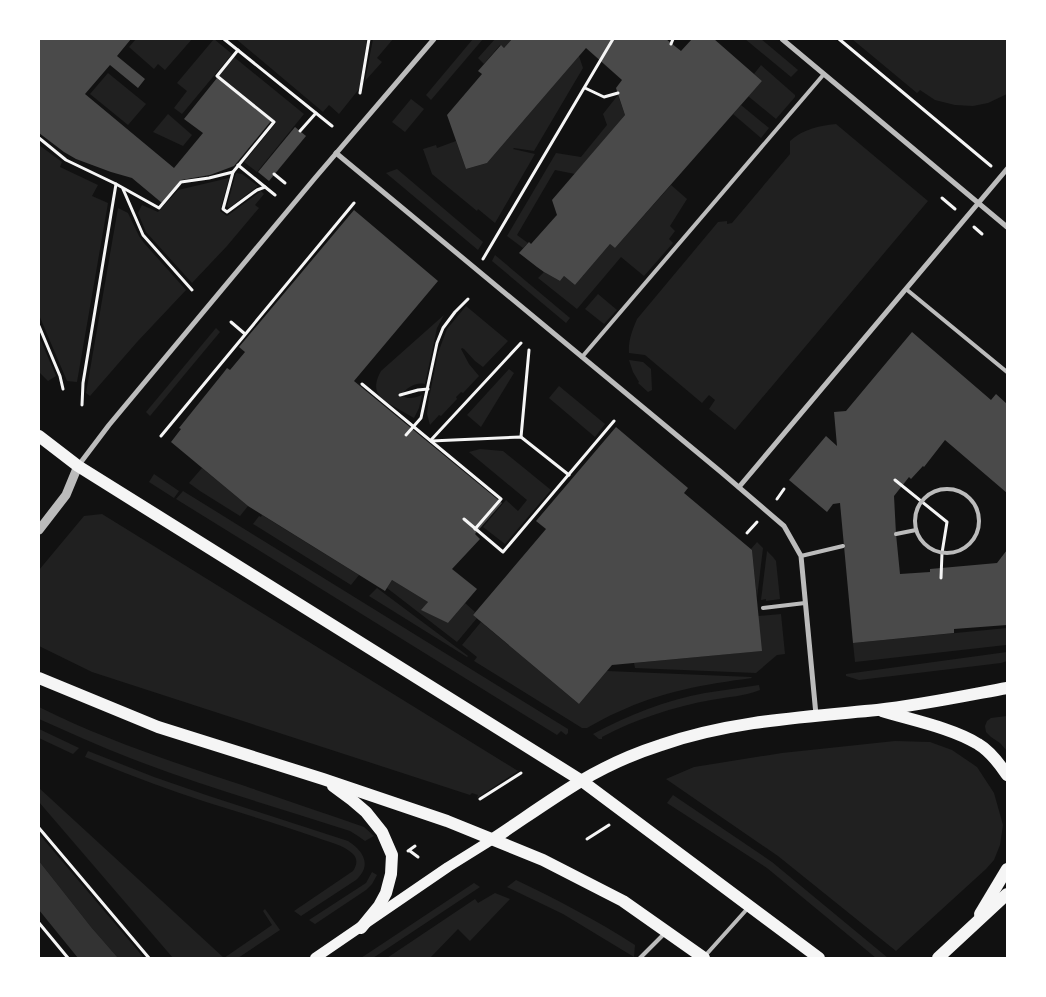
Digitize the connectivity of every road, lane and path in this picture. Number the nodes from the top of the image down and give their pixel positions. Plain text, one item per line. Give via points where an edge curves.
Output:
1 (224, 39) edge
2 (370, 39) edge
3 (434, 39) edge
4 (613, 39) edge
5 (673, 39) edge
6 (782, 39) edge
7 (839, 39) edge
8 (671, 44) dead end
9 (238, 50) junction
10 (824, 74) junction
11 (585, 88) junction
12 (360, 93) dead end
13 (618, 93) dead end
14 (316, 113) junction
15 (332, 126) dead end
16 (300, 132) dead end
17 (39, 138) edge
18 (336, 153) junction
19 (238, 165) junction
20 (1007, 169) edge
21 (233, 172) junction
22 (274, 174) dead end
23 (1002, 175) junction
24 (285, 183) dead end
25 (116, 184) junction
26 (265, 187) junction
27 (123, 188) junction
28 (275, 195) dead end
29 (354, 203) dead end
30 (978, 203) junction
31 (1007, 227) edge
32 (476, 270) junction
33 (906, 289) junction
34 (192, 290) dead end
35 (468, 299) dead end
36 (231, 322) dead end
37 (39, 326) edge
38 (246, 334) junction
39 (521, 343) dead end
40 (529, 350) dead end
41 (582, 357) junction
42 (1007, 372) edge
43 (362, 384) dead end
44 (63, 389) dead end
45 (428, 389) junction
46 (400, 395) dead end
47 (82, 405) dead end
48 (614, 421) dead end
49 (413, 427) junction
50 (406, 435) dead end
51 (39, 436) edge
52 (161, 436) dead end
53 (522, 437) junction
54 (430, 441) junction
55 (78, 466) junction
56 (569, 475) junction
57 (895, 480) dead end
58 (739, 487) junction
59 (784, 490) dead end
60 (776, 499) dead end
61 (922, 501) junction
62 (464, 519) dead end
63 (757, 522) dead end
64 (475, 529) junction
65 (39, 530) edge
66 (916, 530) junction
67 (747, 533) dead end
68 (896, 534) dead end
69 (843, 546) dead end
70 (942, 552) junction
71 (801, 556) junction
72 (941, 578) dead end
73 (805, 603) junction
74 (763, 608) dead end
75 (39, 678) edge
76 (1007, 688) edge
77 (878, 710) junction
78 (816, 715) junction
79 (520, 773) dead end
80 (1007, 775) edge
81 (323, 779) junction
82 (582, 781) junction
83 (480, 799) dead end
84 (609, 825) dead end
85 (39, 828) edge
86 (493, 839) junction
87 (587, 840) dead end
88 (415, 846) dead end
89 (418, 857) dead end
90 (1007, 869) edge
91 (1007, 894) edge
92 (749, 906) junction
93 (39, 923) edge
94 (361, 928) junction
95 (971, 929) junction
96 (667, 932) junction
97 (68, 958) edge
98 (149, 958) edge
99 (315, 958) edge
100 (640, 958) edge
101 (703, 958) edge
102 (819, 958) edge
103 (938, 958) edge

1 - 9 path
2 - 12 path
3 - 18 street
4 - 11 path
5 - 8 path
6 - 10 street
7 - 23 path
9 - 14 path
9 - 19 path via 217,76 274,122
10 - 30 street
10 - 41 lane
11 - 13 path via 604,98
11 - 32 path
14 - 15 path
14 - 16 path
17 - 25 path via 66,160
18 - 32 street
18 - 55 street
19 - 21 path
19 - 26 path
20 - 23 street
21 - 26 path via 223,209 227,212
21 - 27 path via 181,182 159,208
22 - 24 path
23 - 30 street
25 - 27 path
25 - 47 path
26 - 28 path
27 - 34 path via 143,235
29 - 38 path
30 - 31 street
30 - 33 street
32 - 41 street
33 - 42 lane
33 - 58 street
35 - 45 path via 443,328
36 - 38 path
37 - 44 path
38 - 52 path
39 - 54 path
40 - 53 path
41 - 58 street
43 - 49 path
45 - 46 path
45 - 49 path via 421,418
48 - 56 path
49 - 50 path
49 - 54 path
51 - 55 main road
53 - 54 path
53 - 56 path
54 - 64 path via 500,499
55 - 65 street via 66,495
55 - 82 main road
56 - 64 path via 503,552
57 - 61 path
58 - 71 street via 784,526
59 - 60 path
61 - 66 lane via 917,510
61 - 70 path via 947,522
61 - 70 lane via 939,490 949,489 968,497 978,514 976,535 970,543 952,553
62 - 64 path
63 - 67 path
66 - 68 lane
66 - 70 lane via 926,545
69 - 71 lane
70 - 72 path
71 - 73 street
73 - 74 lane
73 - 78 street
75 - 81 main road via 158,727
76 - 77 main road
77 - 78 main road
77 - 80 main road via 958,733 980,745 998,761
78 - 82 main road via 715,729 661,745
79 - 83 path
81 - 86 main road
81 - 94 main road via 366,812 382,832 392,854 386,893
82 - 86 main road
82 - 92 main road
84 - 87 path
85 - 98 path
86 - 94 main road
86 - 96 main road via 543,860 623,901
88 - 89 path via 409,851
90 - 95 main road
91 - 95 main road
92 - 101 lane
92 - 102 main road
93 - 97 path
94 - 99 main road
95 - 103 main road
96 - 100 lane
96 - 101 main road

